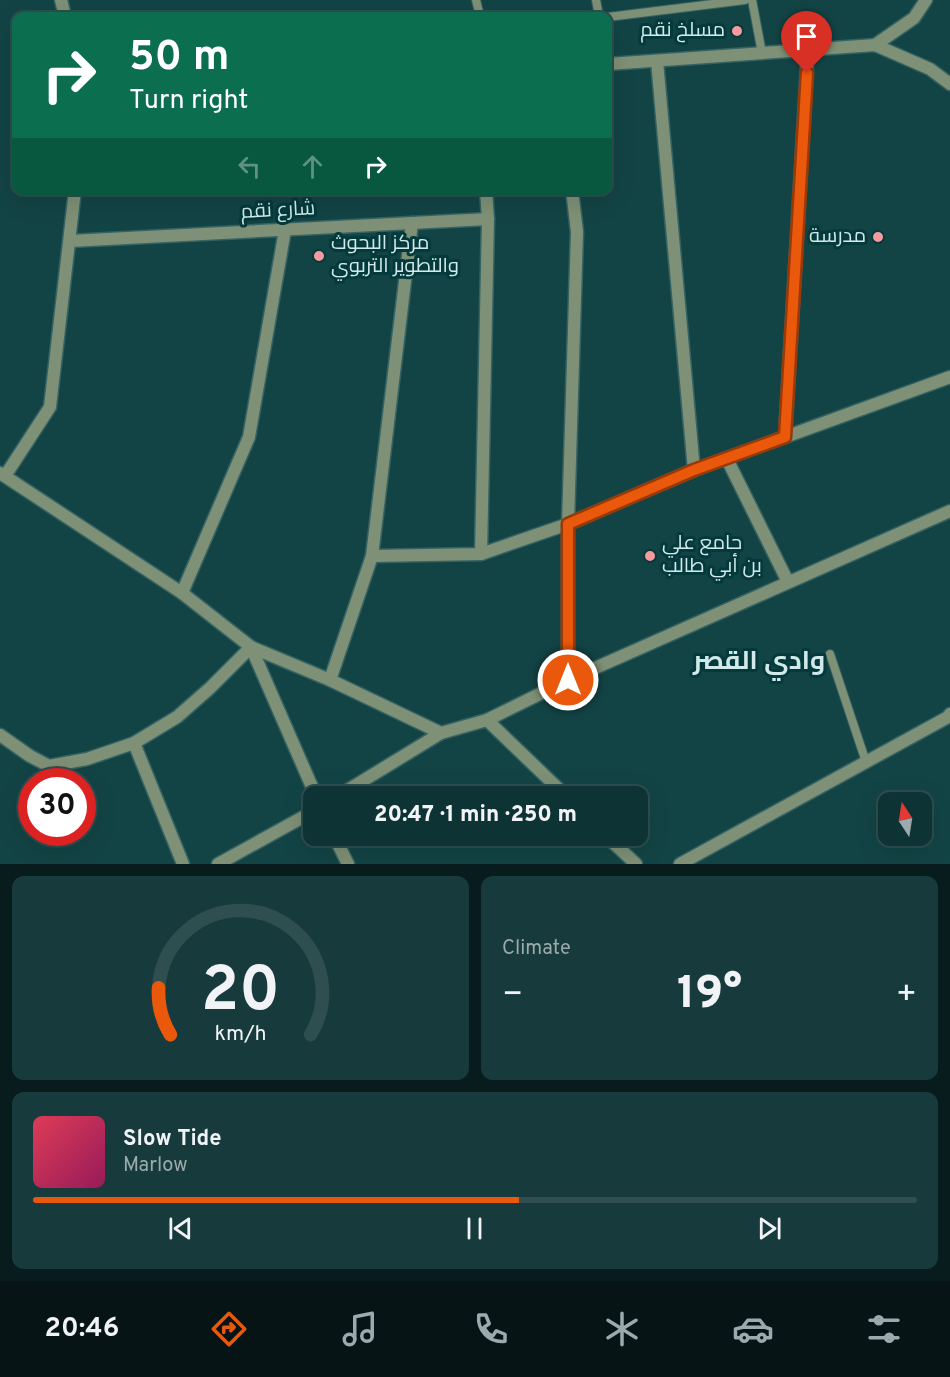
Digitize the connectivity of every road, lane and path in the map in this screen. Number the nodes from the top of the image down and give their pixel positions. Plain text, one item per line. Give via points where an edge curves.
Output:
1 (745, 0) edge
2 (752, 0) edge
3 (926, 0) edge
4 (612, 17) edge
5 (874, 45) junction
6 (808, 50) junction
7 (762, 53) junction
8 (657, 61) junction
9 (612, 64) edge
10 (950, 84) edge
11 (75, 195) edge
12 (486, 195) edge
13 (573, 195) edge
14 (488, 219) junction
15 (412, 223) junction
16 (285, 230) junction
17 (70, 241) junction
18 (950, 377) edge
19 (785, 437) junction
20 (727, 459) junction
21 (694, 470) junction
22 (3, 474) edge
23 (950, 511) edge
24 (568, 524) junction
25 (481, 554) junction
26 (372, 556) junction
27 (788, 582) junction
28 (182, 594) junction
29 (251, 647) junction
30 (830, 654) dead end
31 (330, 680) junction
32 (568, 680) junction
33 (949, 716) edge
34 (487, 720) junction
35 (441, 733) junction
36 (0, 735) edge
37 (134, 743) junction
38 (866, 762) junction
39 (312, 786) edge
40 (355, 786) edge
41 (556, 786) edge
42 (303, 818) edge
43 (339, 846) edge
44 (617, 846) edge
45 (183, 864) edge
46 (218, 864) edge
47 (348, 864) edge
48 (636, 864) edge
49 (680, 864) edge

1 - 4 lane
2 - 7 lane
3 - 5 street via 914,18
5 - 6 street
5 - 10 street via 930,69
6 - 7 street
6 - 19 street
7 - 8 street
8 - 9 street
8 - 21 street
11 - 17 street
12 - 14 street
13 - 24 street via 577,232
14 - 15 street, شارع نقم
14 - 25 street
15 - 16 street, شارع نقم
15 - 26 street
16 - 17 street, شارع نقم
16 - 28 street via 249,437
17 - 22 street via 50,407
18 - 19 street
19 - 20 street
20 - 21 street
20 - 27 street
21 - 24 street
22 - 28 street
23 - 27 street
24 - 25 street
24 - 32 street
25 - 26 street
26 - 31 street
27 - 32 street
28 - 29 street
29 - 31 street
29 - 37 street via 177,717
29 - 39 street
30 - 38 lane
31 - 35 street
32 - 34 street
33 - 38 street
34 - 35 street
34 - 41 street
35 - 40 street
36 - 37 street via 49,766 87,759
37 - 45 street
38 - 49 street
42 - 46 street
43 - 47 street
44 - 48 street

